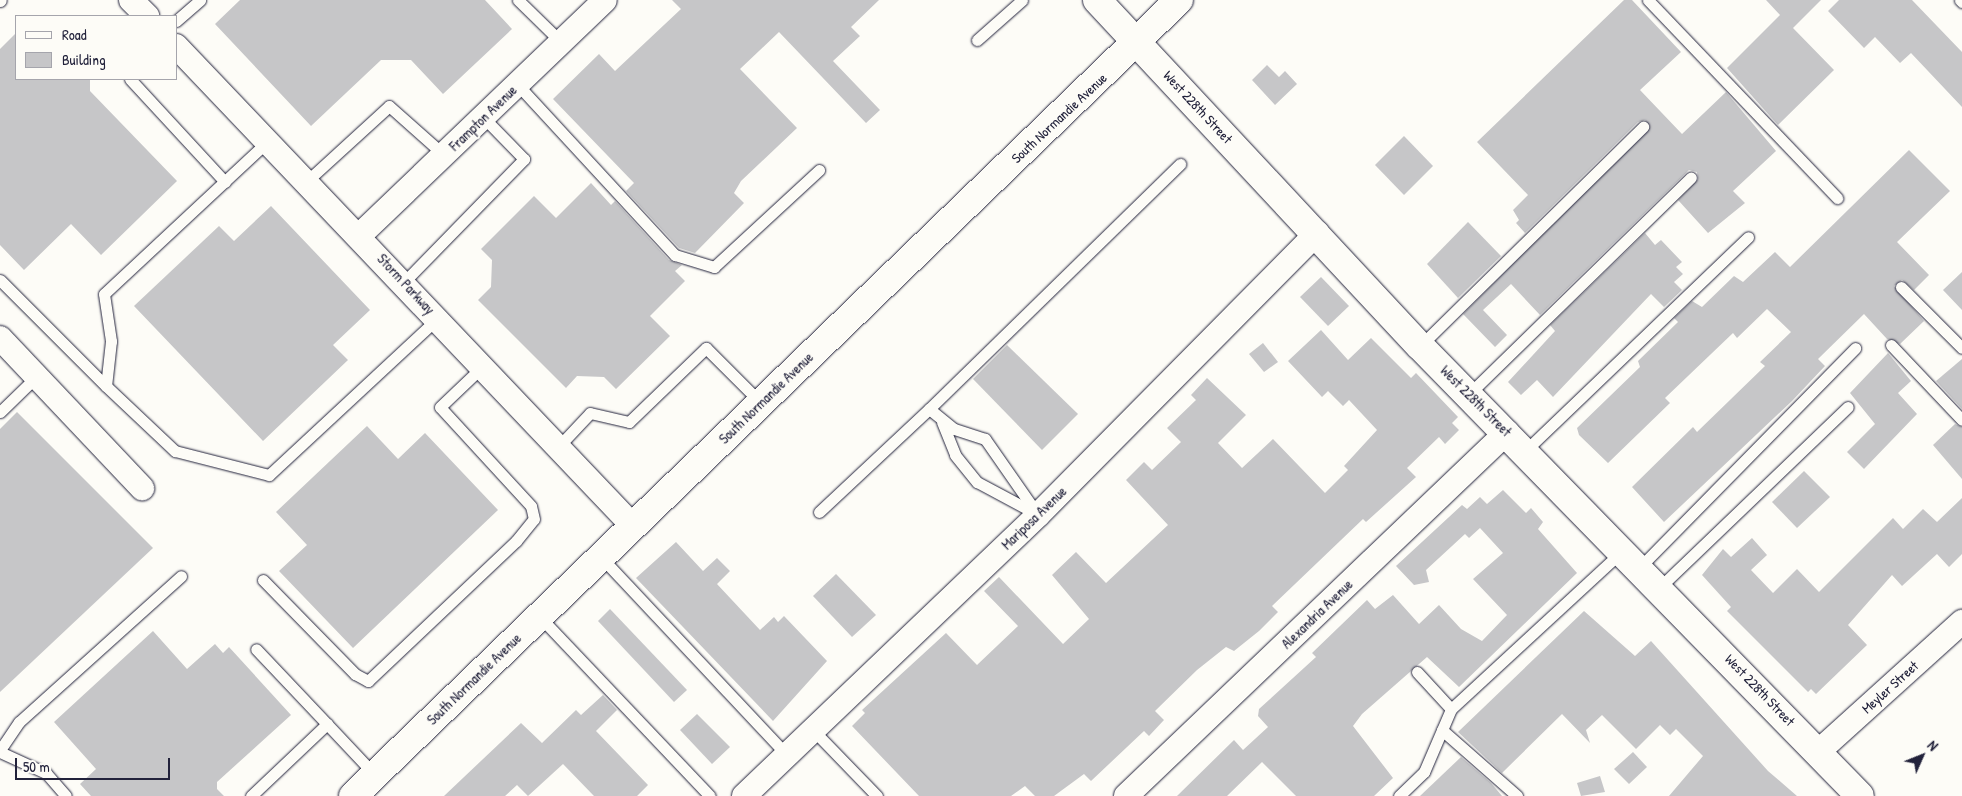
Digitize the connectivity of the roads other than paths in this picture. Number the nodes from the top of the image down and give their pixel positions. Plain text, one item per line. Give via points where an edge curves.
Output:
1 (131, 0) edge
2 (200, 0) edge
3 (518, 0) edge
4 (605, 0) edge
5 (1022, 0) edge
6 (1097, 0) edge
7 (1179, 0) edge
8 (1648, 0) edge
9 (146, 15) edge
10 (178, 19) edge
11 (977, 40) dead end
12 (561, 42) junction
13 (1138, 43) junction
14 (178, 48) edge
15 (131, 80) edge
16 (517, 84) junction
17 (483, 117) junction
18 (1643, 126) dead end
19 (268, 141) junction
20 (444, 155) junction
21 (1180, 164) dead end
22 (819, 170) dead end
23 (1691, 177) dead end
24 (307, 181) junction
25 (225, 182) junction
26 (1836, 198) dead end
27 (1317, 233) junction
28 (360, 235) junction
29 (1748, 236) dead end
30 (0, 280) edge
31 (404, 282) junction
32 (1901, 287) dead end
33 (438, 318) junction
34 (0, 338) edge
35 (1891, 345) dead end
36 (1420, 346) junction
37 (1855, 348) dead end
38 (1962, 348) edge
39 (483, 366) junction
40 (36, 377) junction
41 (106, 386) junction
42 (1469, 394) junction
43 (761, 403) junction
44 (1848, 407) dead end
45 (929, 409) junction
46 (0, 412) edge
47 (1962, 420) edge
48 (942, 422) junction
49 (1516, 441) junction
50 (559, 446) junction
51 (142, 488) dead end
52 (819, 512) dead end
53 (1038, 515) junction
54 (632, 525) junction
55 (600, 556) junction
56 (1631, 558) junction
57 (181, 576) dead end
58 (263, 580) dead end
59 (1660, 587) junction
60 (539, 616) junction
61 (1962, 622) edge
62 (256, 649) dead end
63 (1417, 672) dead end
64 (1451, 709) junction
65 (327, 724) junction
66 (813, 730) junction
67 (1442, 730) junction
68 (0, 751) edge
69 (1819, 751) junction
70 (787, 755) junction
71 (375, 775) junction
72 (66, 796) edge
73 (251, 796) edge
74 (353, 796) edge
75 (710, 796) edge
76 (744, 796) edge
77 (877, 796) edge
78 (1126, 796) edge
79 (1398, 796) edge
80 (1517, 796) edge
81 (1860, 796) edge

1 - 9 street
2 - 10 lane
3 - 12 lane
4 - 12 street, Frampton Avenue
5 - 11 lane
6 - 13 main road, West 228th Street
7 - 13 main road, South Normandie Avenue
8 - 26 lane
12 - 16 street, Frampton Avenue
13 - 27 main road, West 228th Street
13 - 43 main road, South Normandie Avenue
14 - 19 street, Storm Parkway
15 - 25 lane
16 - 17 street, Frampton Avenue
16 - 22 lane via 675,255 714,267
17 - 20 street, Frampton Avenue
17 - 31 lane via 524,160
18 - 36 lane
19 - 24 street, Storm Parkway
19 - 25 lane
20 - 24 lane via 389,106
20 - 28 street, Frampton Avenue
21 - 45 lane
23 - 42 lane
24 - 28 street, Storm Parkway
25 - 41 lane via 104,294 111,340
27 - 36 main road, West 228th Street
27 - 53 street, Mariposa Avenue
28 - 31 street, Storm Parkway
29 - 49 lane
30 - 41 lane
31 - 33 street, Storm Parkway
32 - 38 lane
33 - 39 street, Storm Parkway
33 - 41 lane via 269,475 175,452
34 - 40 street
35 - 47 lane
36 - 42 main road, West 228th Street
37 - 56 lane
39 - 50 street, Storm Parkway
39 - 58 lane via 440,407 532,506 534,518 516,541 368,681 355,674
40 - 46 lane
40 - 51 street
42 - 49 main road, West 228th Street
43 - 50 lane via 706,348 629,422 590,413
43 - 54 main road, South Normandie Avenue
44 - 59 lane
45 - 48 lane
45 - 52 lane
48 - 53 lane via 985,439
48 - 53 lane via 955,455 977,482
49 - 56 main road, West 228th Street
49 - 78 street, Alexandria Avenue
50 - 54 street, Storm Parkway
53 - 66 street, Mariposa Avenue
54 - 55 main road, South Normandie Avenue
55 - 60 main road, South Normandie Avenue
55 - 70 lane
56 - 59 main road, West 228th Street
56 - 64 lane
57 - 68 lane via 19,722
59 - 69 main road, West 228th Street
60 - 71 main road, South Normandie Avenue
60 - 75 lane
61 - 69 street, Meyler Street
62 - 65 lane
63 - 64 lane
64 - 67 lane
65 - 71 lane
65 - 73 lane
66 - 70 street, Mariposa Avenue
66 - 77 lane
67 - 79 lane via 1424,772
67 - 80 lane
68 - 72 lane via 46,773
69 - 81 main road, West 228th Street
70 - 76 street, Mariposa Avenue
71 - 74 main road, South Normandie Avenue

